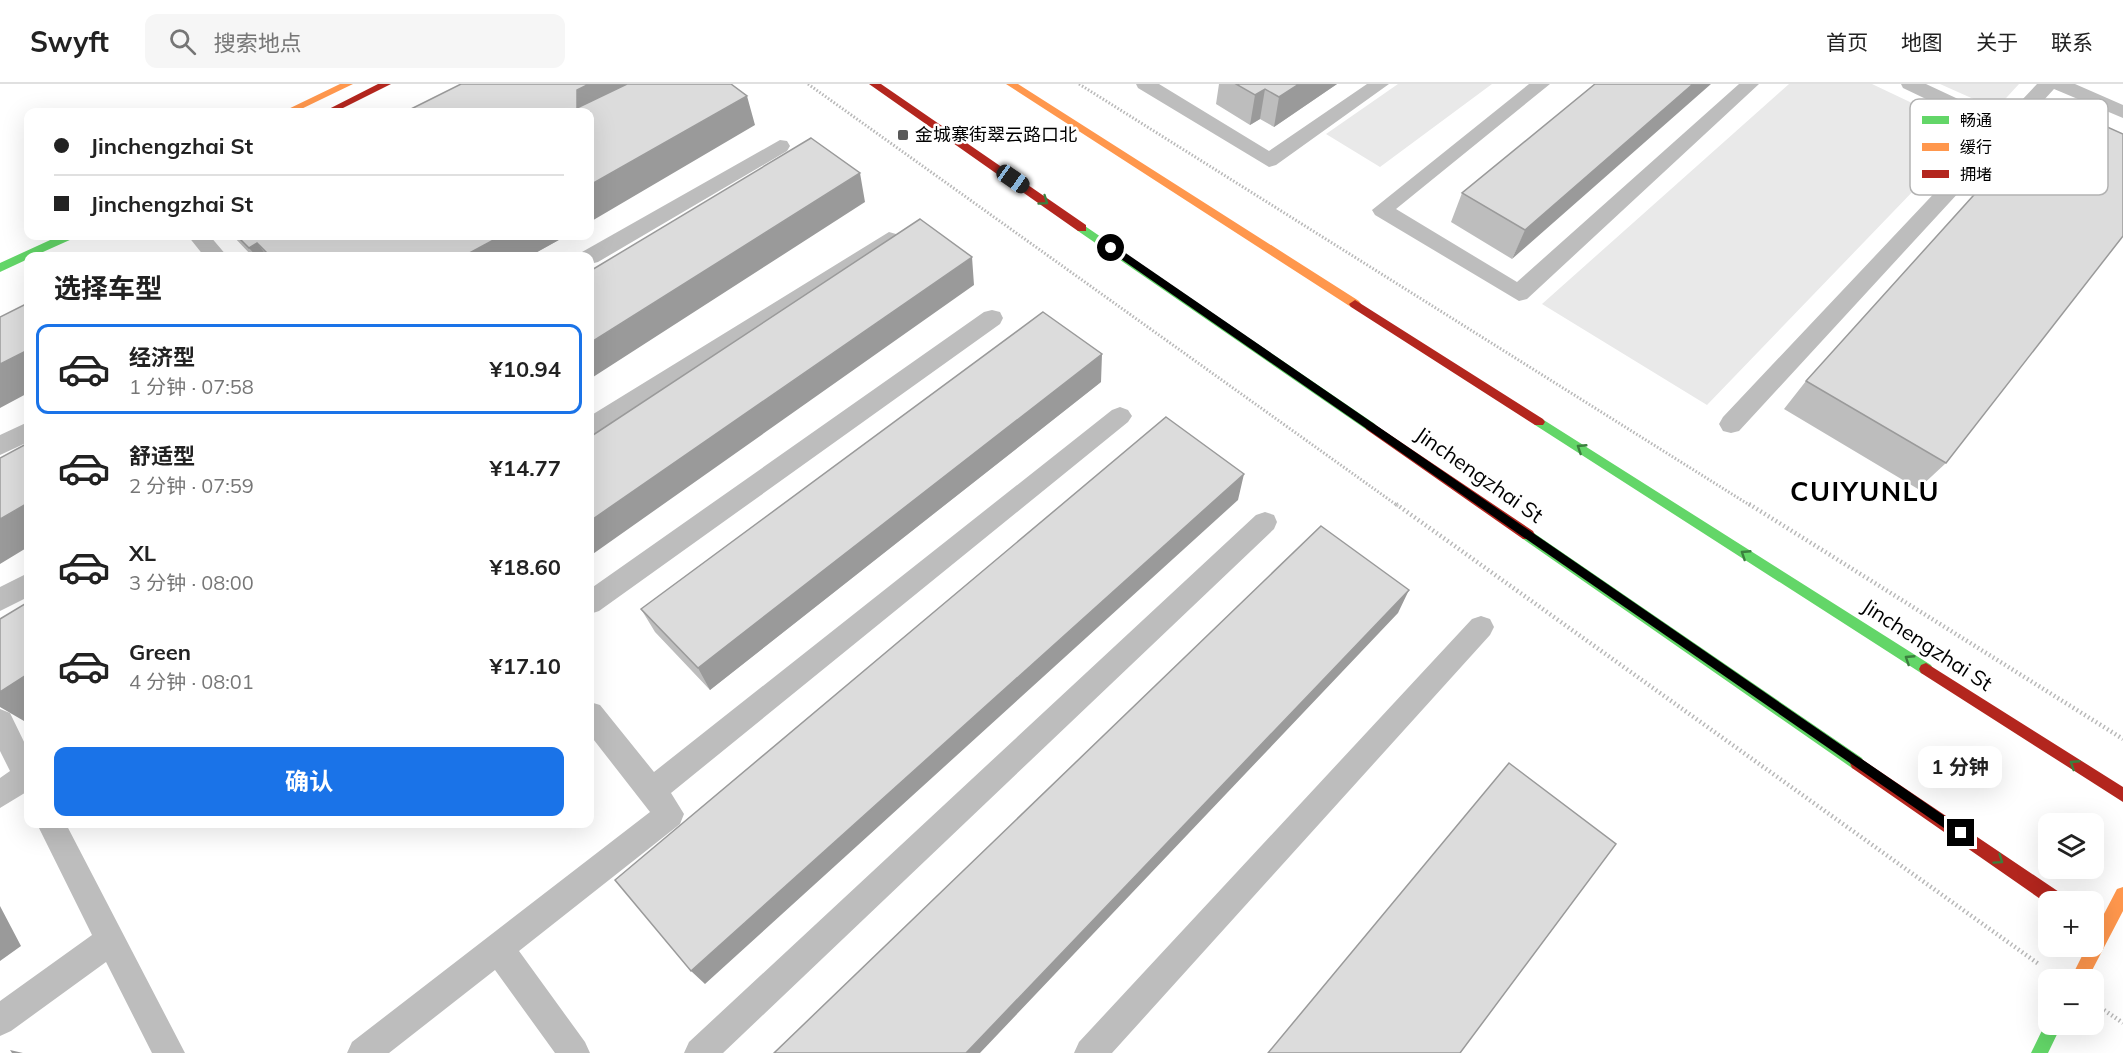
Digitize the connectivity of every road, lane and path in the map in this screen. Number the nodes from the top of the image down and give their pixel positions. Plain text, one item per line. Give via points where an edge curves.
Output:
1 (348, 84) edge
2 (386, 84) edge
3 (808, 84) edge
4 (874, 84) edge
5 (1011, 84) edge
6 (1079, 84) edge
7 (1145, 84) edge
8 (1380, 84) edge
9 (1541, 84) edge
10 (1750, 84) edge
11 (1910, 84) edge
12 (2048, 84) edge
13 (2059, 84) edge
14 (1942, 99) edge
15 (2034, 99) edge
16 (2093, 99) edge
17 (2108, 105) edge
18 (296, 108) edge
19 (335, 108) edge
20 (2123, 112) edge
21 (780, 146) dead end
22 (1944, 195) edge
23 (889, 239) edge
24 (60, 240) edge
25 (202, 240) edge
26 (34, 252) edge
27 (212, 252) edge
28 (594, 255) edge
29 (24, 257) edge
30 (0, 268) edge
31 (992, 318) dead end
32 (1120, 416) dead end
33 (594, 424) edge
34 (1731, 424) dead end
35 (24, 433) edge
36 (0, 447) edge
37 (1265, 522) dead end
38 (24, 586) edge
39 (0, 600) edge
40 (594, 600) edge
41 (1481, 627) dead end
42 (594, 719) edge
43 (0, 722) edge
44 (2123, 739) edge
45 (24, 769) edge
46 (24, 779) edge
47 (652, 791) junction
48 (0, 794) edge
49 (2123, 795) edge
50 (53, 828) edge
51 (2043, 891) edge
52 (2123, 895) edge
53 (2104, 920) edge
54 (2104, 932) edge
55 (111, 940) junction
56 (2116, 941) dead end
57 (498, 948) junction
58 (2042, 966) dead end
59 (2104, 1010) edge
60 (0, 1020) edge
61 (2123, 1023) edge
62 (2048, 1035) edge
63 (169, 1053) edge
64 (363, 1053) edge
65 (573, 1053) edge
66 (700, 1053) edge
67 (1090, 1053) edge
68 (2039, 1053) edge

1 - 18 main road
2 - 19 main road
3 - 58 path
4 -> 51 main road, Jinchengzhai St
49 -> 5 main road, Jinchengzhai St
6 - 44 path
7 - 8 lane via 1269,160
9 - 10 lane via 1382,210 1519,293
11 - 14 lane
12 - 15 lane
13 - 16 lane
17 - 20 lane
21 - 28 lane
22 - 34 lane
23 - 33 lane
24 - 26 main road
25 - 27 lane
29 - 30 main road
31 - 40 lane
32 - 47 lane
35 - 36 lane
37 - 66 lane
38 - 39 lane
41 - 67 lane
42 - 47 lane
43 - 45 lane
46 - 48 lane
47 - 57 lane via 670,814
50 - 55 lane
52 - 53 main road
54 - 56 main road
55 - 60 lane
55 - 63 lane
57 - 64 lane
57 - 65 lane
59 - 61 path
62 - 68 main road

